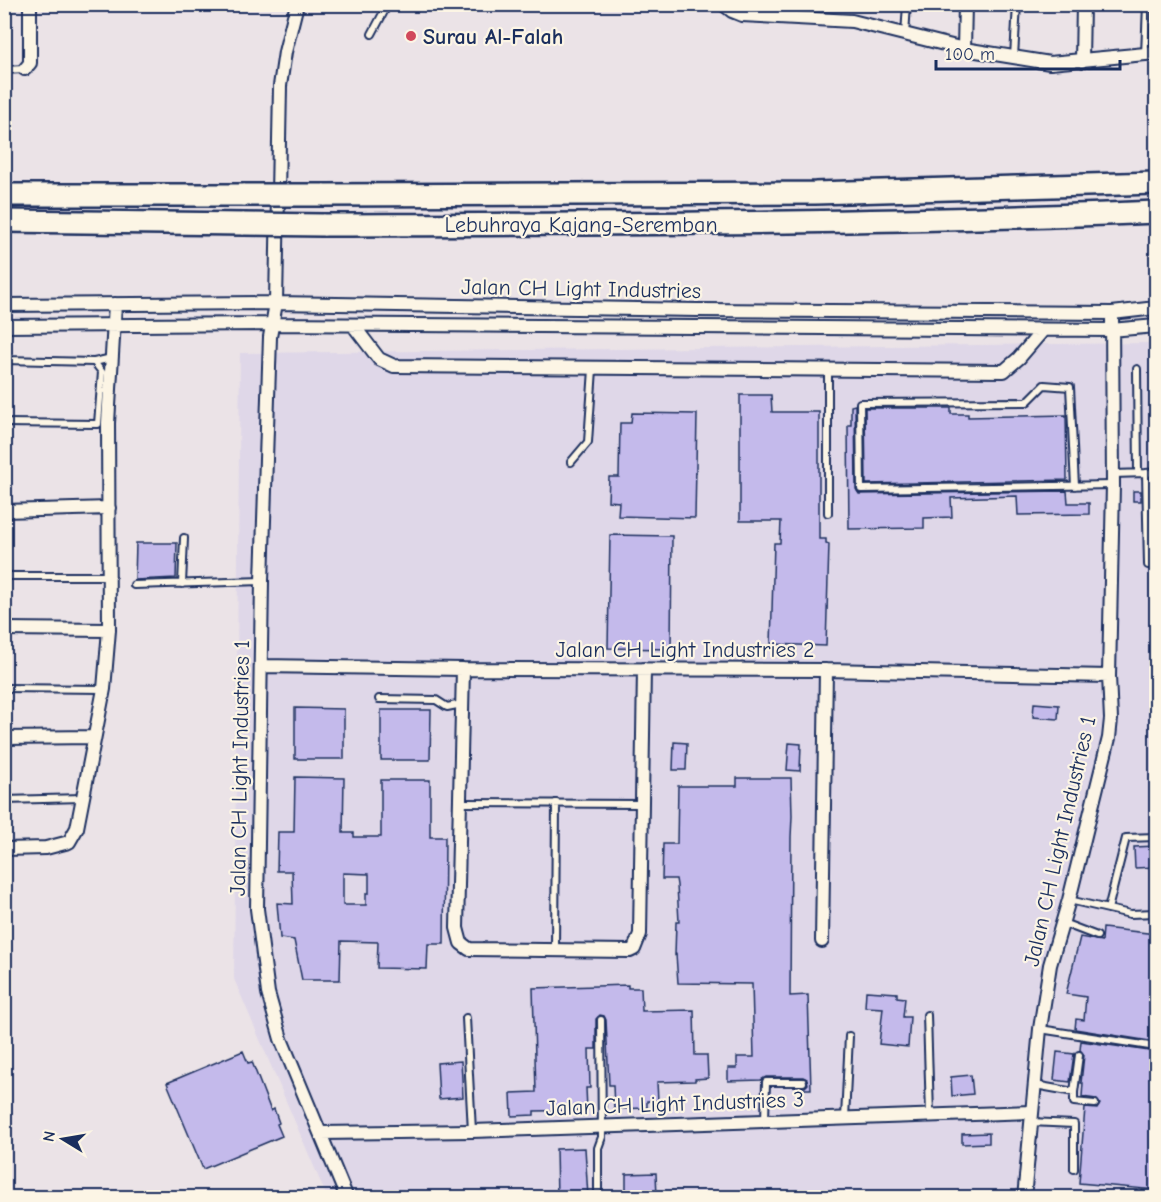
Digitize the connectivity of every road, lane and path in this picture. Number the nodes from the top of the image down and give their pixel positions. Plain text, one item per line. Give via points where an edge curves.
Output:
1 (30, 4) edge
2 (297, 4) edge
3 (388, 4) edge
4 (723, 4) edge
5 (906, 4) edge
6 (965, 4) edge
7 (1017, 4) edge
8 (1083, 4) edge
9 (1147, 4) edge
10 (372, 34) dead end
11 (905, 35) junction
12 (964, 49) junction
13 (1151, 54) edge
14 (1014, 58) junction
15 (1082, 61) junction
16 (25, 69) joint
17 (4, 70) edge
18 (1156, 183) edge
19 (4, 195) edge
20 (1156, 212) edge
21 (4, 221) edge
22 (276, 303) junction
23 (115, 304) junction
24 (4, 305) edge
25 (1156, 308) edge
26 (1112, 313) junction
27 (272, 324) junction
28 (114, 325) junction
29 (352, 325) junction
30 (4, 326) edge
31 (1156, 326) edge
32 (1043, 330) junction
33 (1111, 330) junction
34 (112, 358) junction
35 (4, 360) edge
36 (94, 362) junction
37 (593, 369) junction
38 (1137, 369) dead end
39 (828, 370) junction
40 (4, 423) edge
41 (103, 424) junction
42 (571, 462) dead end
43 (1156, 472) edge
44 (1138, 473) junction
45 (1146, 473) junction
46 (1113, 480) junction
47 (1075, 486) junction
48 (109, 508) junction
49 (4, 511) edge
50 (828, 513) dead end
51 (184, 538) dead end
52 (1156, 565) edge
53 (4, 576) edge
54 (110, 576) junction
55 (262, 581) junction
56 (182, 584) junction
57 (134, 585) dead end
58 (4, 629) edge
59 (109, 630) junction
60 (262, 666) junction
61 (463, 669) junction
62 (644, 669) junction
63 (826, 670) junction
64 (1109, 676) junction
65 (4, 688) edge
66 (104, 689) junction
67 (379, 699) dead end
68 (462, 704) junction
69 (93, 737) junction
70 (4, 738) edge
71 (82, 798) junction
72 (4, 800) edge
73 (460, 803) junction
74 (556, 803) junction
75 (642, 804) junction
76 (1156, 837) edge
77 (4, 849) edge
78 (1069, 900) junction
79 (1108, 909) junction
80 (1156, 914) edge
81 (1062, 923) junction
82 (1097, 936) dead end
83 (822, 941) dead end
84 (555, 950) junction
85 (927, 1015) dead end
86 (466, 1018) dead end
87 (601, 1020) dead end
88 (1040, 1029) junction
89 (849, 1036) dead end
90 (1156, 1047) edge
91 (1079, 1055) dead end
92 (803, 1082) dead end
93 (1034, 1085) junction
94 (1074, 1092) junction
95 (1095, 1104) dead end
96 (930, 1115) junction
97 (1030, 1117) junction
98 (845, 1118) junction
99 (765, 1121) junction
100 (601, 1126) junction
101 (472, 1131) junction
102 (321, 1133) junction
103 (1074, 1169) dead end
104 (347, 1197) edge
105 (598, 1197) edge
106 (1024, 1197) edge

1 - 16 street via 30,63
2 - 22 street, Jalan CH Light Industries 1 via 280,86
3 - 10 lane
4 - 11 street via 742,15 852,21
5 - 11 lane
6 - 12 street
7 - 14 lane
8 - 15 street
9 - 13 lane
11 - 12 street
12 - 14 street
13 - 15 street
14 - 15 street via 1050,63
16 - 17 lane
18 - 19 highway, Lebuhraya Kajang-Seremban, bridge via 815,193
20 - 21 highway, Lebuhraya Kajang-Seremban, bridge via 804,223 323,225
22 - 23 street, Jalan CH Light Industries
22 - 26 street, Jalan CH Light Industries
22 - 27 street, Jalan CH Light Industries 1
23 - 24 street, Jalan CH Light Industries
23 - 28 street
25 - 26 street, Jalan CH Light Industries
26 - 33 street, Jalan CH Light Industries 1
27 - 28 street, Jalan CH Light Industries
27 - 29 street, Jalan CH Light Industries
27 - 55 street, Jalan CH Light Industries 1
28 - 30 street, Jalan CH Light Industries
28 - 34 street
29 - 32 street, Jalan CH Light Industries
29 - 37 street via 379,359 394,366
31 - 33 street, Jalan CH Light Industries
32 - 33 street, Jalan CH Light Industries
32 - 39 street via 1004,371
33 - 46 street, Jalan CH Light Industries 1
34 - 36 lane
34 - 41 street
35 - 36 lane
36 - 41 lane via 102,372
37 - 39 street
37 - 42 lane via 588,442
38 - 44 lane
39 - 50 lane
40 - 41 lane
41 - 48 street
43 - 45 lane
44 - 45 lane
44 - 46 lane
45 - 52 lane via 1148,565
46 - 47 lane
46 - 64 street, Jalan CH Light Industries 1
47 - 47 lane via 1070,387 1044,385 1027,402 860,403 861,489
48 - 49 street
48 - 54 street
51 - 56 lane
53 - 54 lane
54 - 59 street
55 - 56 lane
55 - 60 street, Jalan CH Light Industries 1
56 - 57 lane
58 - 59 street
59 - 66 street
60 - 61 street, Jalan CH Light Industries 2
60 - 102 street, Jalan CH Light Industries 1 via 257,909 263,962 281,1039
61 - 62 street, Jalan CH Light Industries 2
61 - 68 street
62 - 63 street, Jalan CH Light Industries 2
62 - 75 street
63 - 64 street, Jalan CH Light Industries 2
63 - 83 street
64 - 78 street, Jalan CH Light Industries 1 via 1109,738
65 - 66 lane
66 - 69 street
67 - 68 lane via 436,700 447,707
68 - 73 street
69 - 70 street
69 - 71 street
71 - 72 lane
71 - 77 street via 77,828 69,842 46,848
73 - 74 lane
73 - 84 street via 457,928 461,943 469,949
74 - 75 lane
74 - 84 lane
75 - 84 street via 640,934 634,948
76 - 79 lane via 1126,838
78 - 79 lane
78 - 81 street, Jalan CH Light Industries 1
79 - 80 lane
81 - 82 lane
81 - 88 street, Jalan CH Light Industries 1 via 1050,965
85 - 96 lane
86 - 101 lane
87 - 100 lane
88 - 90 lane
88 - 93 street, Jalan CH Light Industries 1
89 - 98 lane
91 - 94 lane
92 - 99 lane via 766,1082
93 - 94 lane
93 - 97 street, Jalan CH Light Industries 1
94 - 95 lane via 1074,1101
96 - 97 street, Jalan CH Light Industries 3
96 - 98 street, Jalan CH Light Industries 3
97 - 103 lane via 1074,1124
97 - 106 street, Jalan CH Light Industries 1
98 - 99 street, Jalan CH Light Industries 3
99 - 100 street, Jalan CH Light Industries 3
100 - 101 street, Jalan CH Light Industries 3
100 - 105 lane
101 - 102 street, Jalan CH Light Industries 3
102 - 104 street, Jalan CH Light Industries 1

